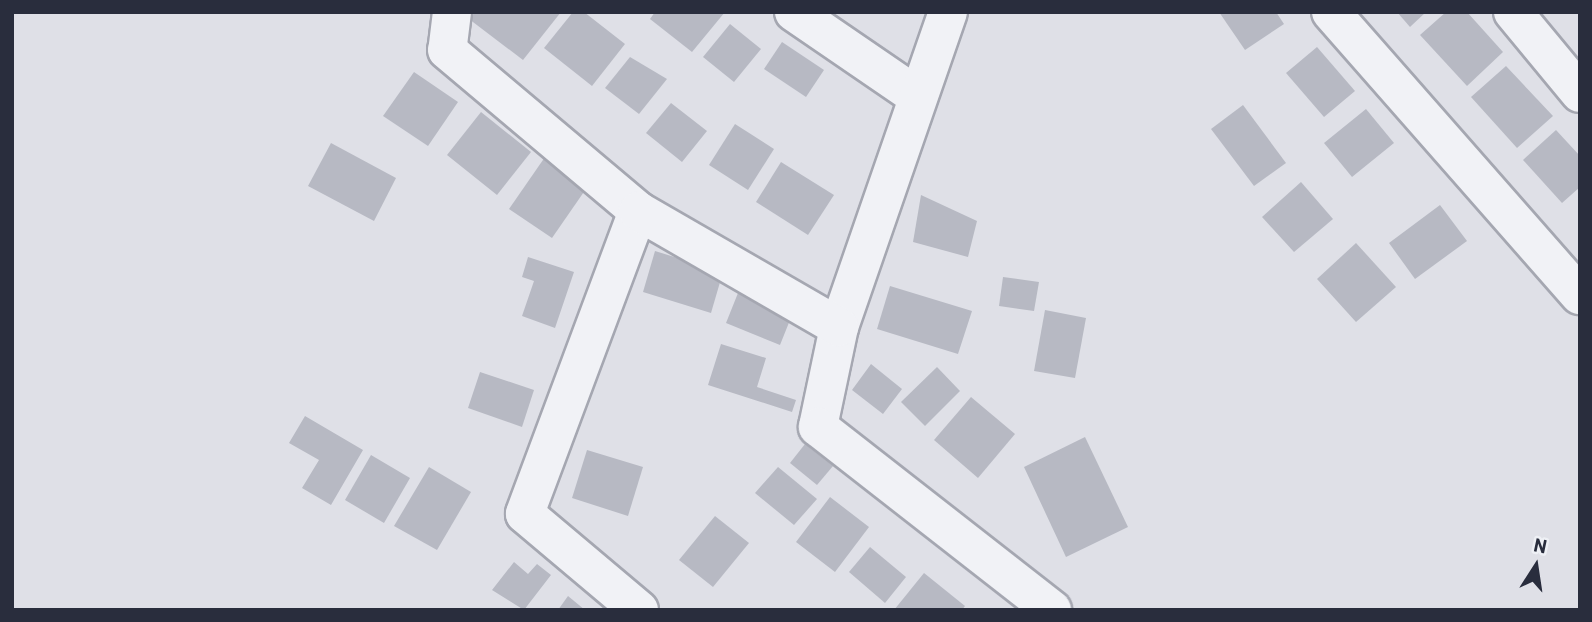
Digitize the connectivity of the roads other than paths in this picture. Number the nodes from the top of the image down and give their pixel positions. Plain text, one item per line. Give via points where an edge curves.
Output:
1 (452, 12) edge
2 (794, 12) edge
3 (948, 12) edge
4 (1331, 12) edge
5 (1513, 12) edge
6 (1580, 93) edge
7 (915, 95) junction
8 (638, 211) junction
9 (1580, 295) edge
10 (839, 327) junction
11 (639, 610) edge
12 (1052, 610) edge

1 - 8 street via 447,50
2 - 7 street
3 - 7 street
4 - 9 street
5 - 6 street
7 - 10 street
8 - 10 street
8 - 11 street via 525,514
10 - 12 street via 818,427

